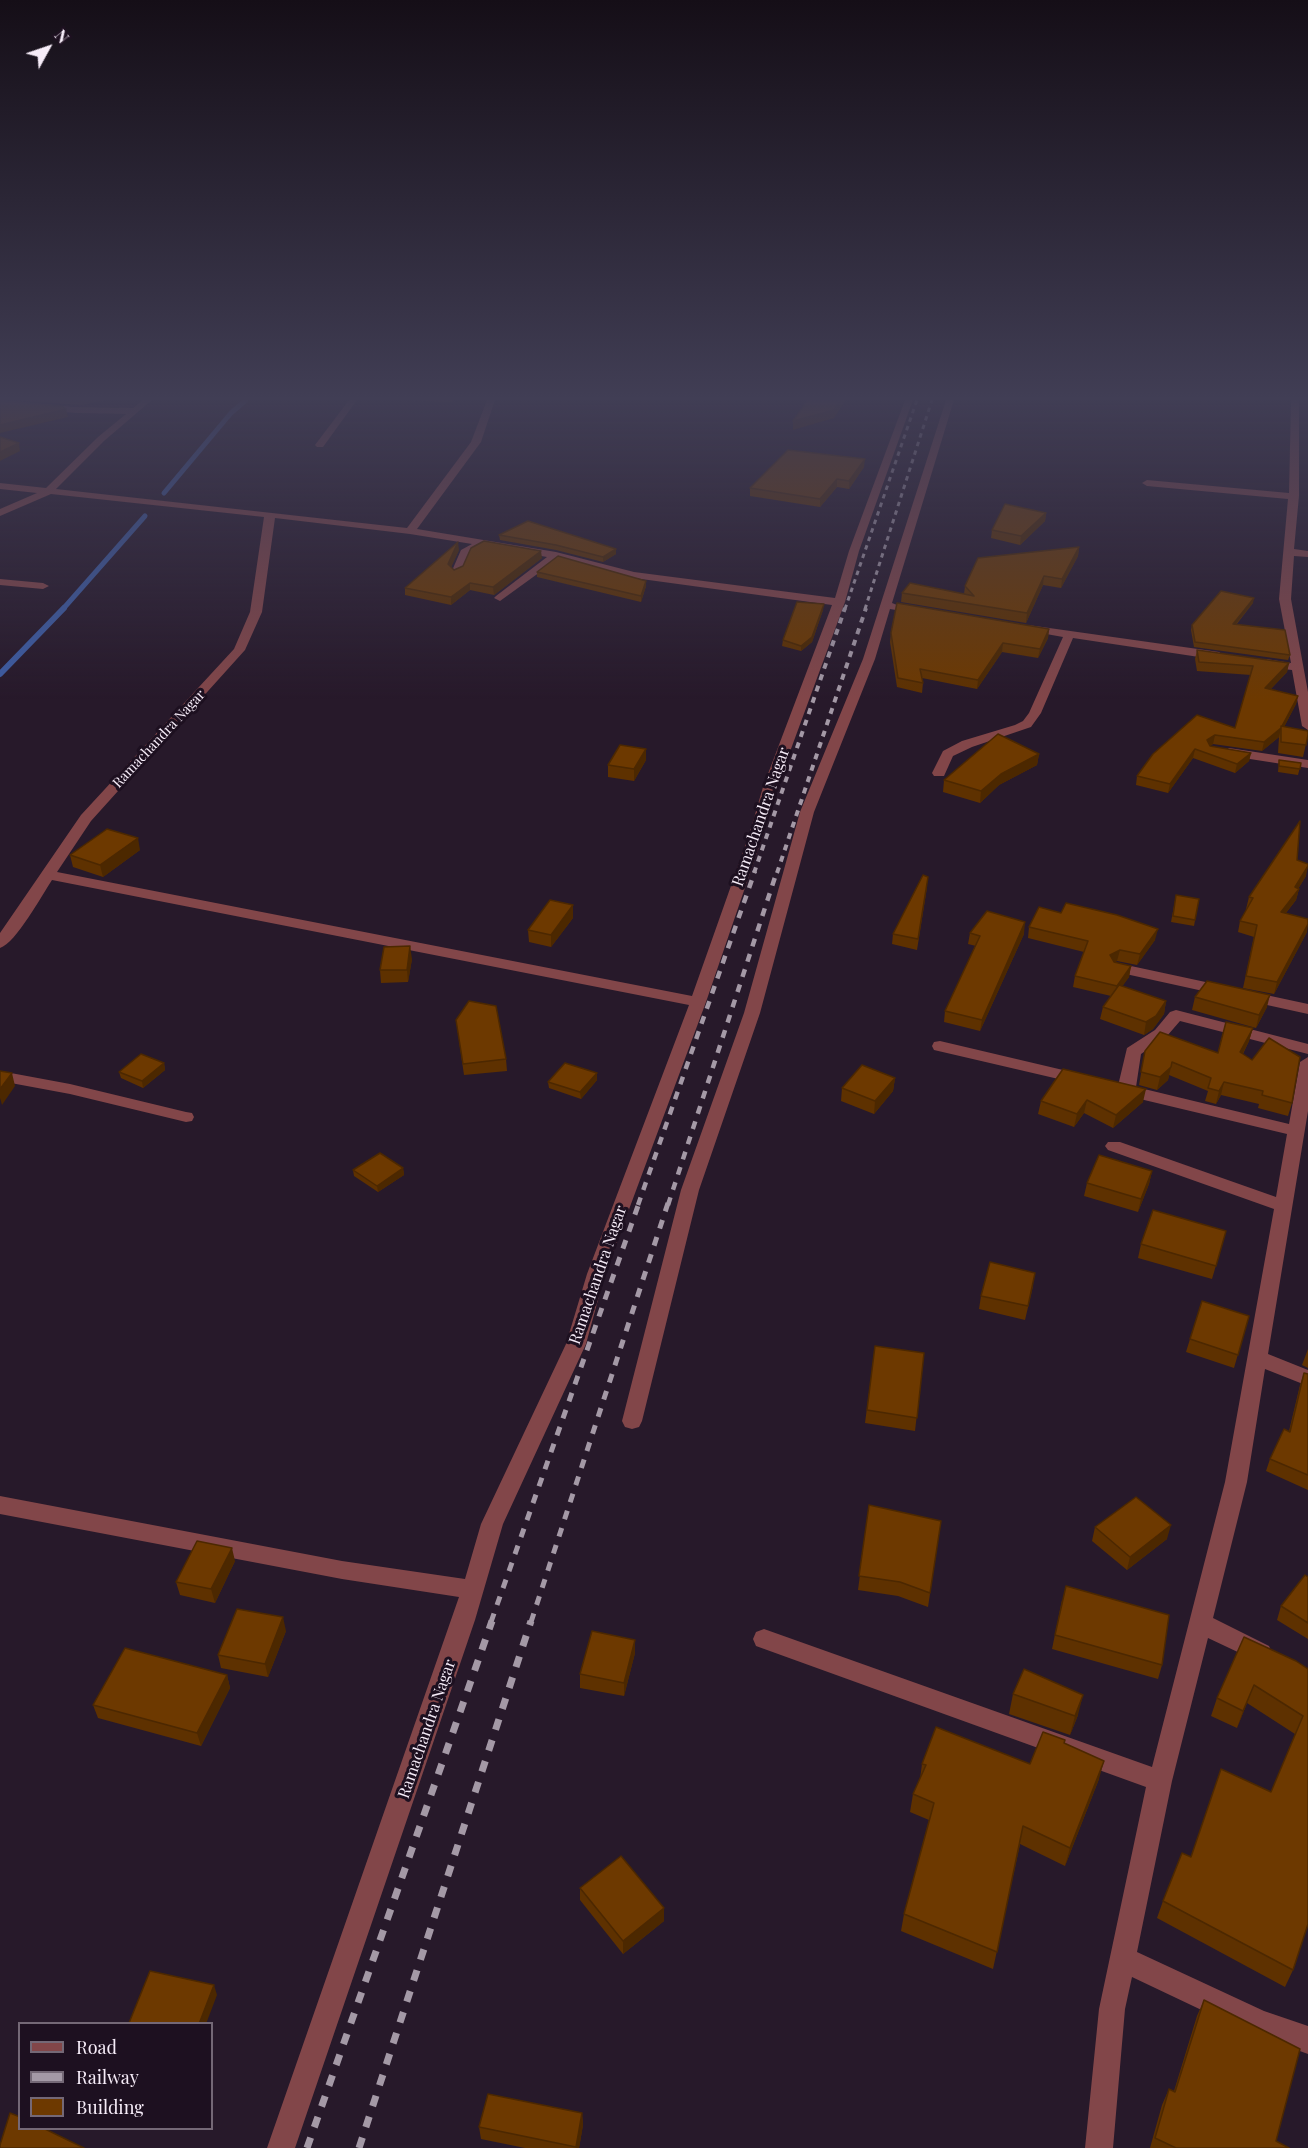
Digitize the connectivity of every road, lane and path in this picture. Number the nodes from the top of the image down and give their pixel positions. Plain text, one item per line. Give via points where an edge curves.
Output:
1 (28, 500) edge
2 (130, 500) edge
3 (433, 500) edge
4 (874, 500) edge
5 (919, 500) edge
6 (1293, 500) edge
7 (0, 513) edge
8 (270, 514) junction
9 (410, 531) junction
10 (482, 543) junction
11 (1289, 552) junction
12 (1308, 554) edge
13 (556, 555) junction
14 (456, 573) edge
15 (0, 582) edge
16 (43, 586) dead end
17 (500, 598) dead end
18 (839, 602) junction
19 (886, 605) junction
20 (909, 609) edge
21 (1012, 626) edge
22 (1069, 635) junction
23 (1293, 644) junction
24 (1308, 646) edge
25 (1229, 657) edge
26 (1252, 661) edge
27 (1297, 667) junction
28 (1308, 726) edge
29 (1213, 750) edge
30 (1308, 764) edge
31 (939, 773) dead end
32 (50, 875) junction
33 (0, 943) edge
34 (1117, 968) edge
35 (698, 1002) junction
36 (1308, 1009) edge
37 (940, 1046) dead end
38 (1308, 1049) edge
39 (1308, 1062) edge
40 (0, 1076) edge
41 (1127, 1091) junction
42 (186, 1117) dead end
43 (1296, 1131) junction
44 (1114, 1146) dead end
45 (1283, 1206) junction
46 (1257, 1358) junction
47 (1308, 1378) edge
48 (632, 1420) dead end
49 (0, 1505) edge
50 (474, 1590) junction
51 (1200, 1623) junction
52 (764, 1639) dead end
53 (1279, 1662) edge
54 (1160, 1781) junction
55 (1122, 1959) junction
56 (1308, 2040) edge
57 (281, 2148) edge
58 (1099, 2148) edge

1 - 7 street
2 - 8 street
3 - 9 street
4 - 18 street, Ramachandra Nagar
5 - 19 street
6 - 11 street
8 - 9 street
8 - 32 street, Ramachandra Nagar via 256,612 240,650 86,818
9 - 10 street
10 - 13 street
10 - 14 street via 465,552
11 - 12 street
11 - 23 street via 1285,599
13 - 17 street
13 - 18 street via 634,575
15 - 16 street
18 - 35 street, Ramachandra Nagar via 770,787
19 - 20 street
19 - 48 street via 869,659 807,812 752,1013 690,1190
21 - 22 street
22 - 25 street
22 - 31 street via 1027,724 948,753
23 - 24 street
23 - 27 street
26 - 27 street
27 - 28 street
29 - 30 street
32 - 33 street, Ramachandra Nagar
32 - 35 street
34 - 36 street
35 - 50 street, Ramachandra Nagar via 604,1254 576,1344 492,1524
37 - 41 street
38 - 41 street via 1176,1015 1161,1033 1133,1052
39 - 43 street
40 - 42 street
41 - 43 street
43 - 45 street
44 - 45 street
45 - 46 street
46 - 47 street
46 - 51 street via 1236,1482
49 - 50 street via 342,1570
50 - 57 street, Ramachandra Nagar
51 - 53 street
51 - 54 street
52 - 54 street
54 - 55 street
55 - 56 street via 1260,2023
55 - 58 street via 1112,2009

